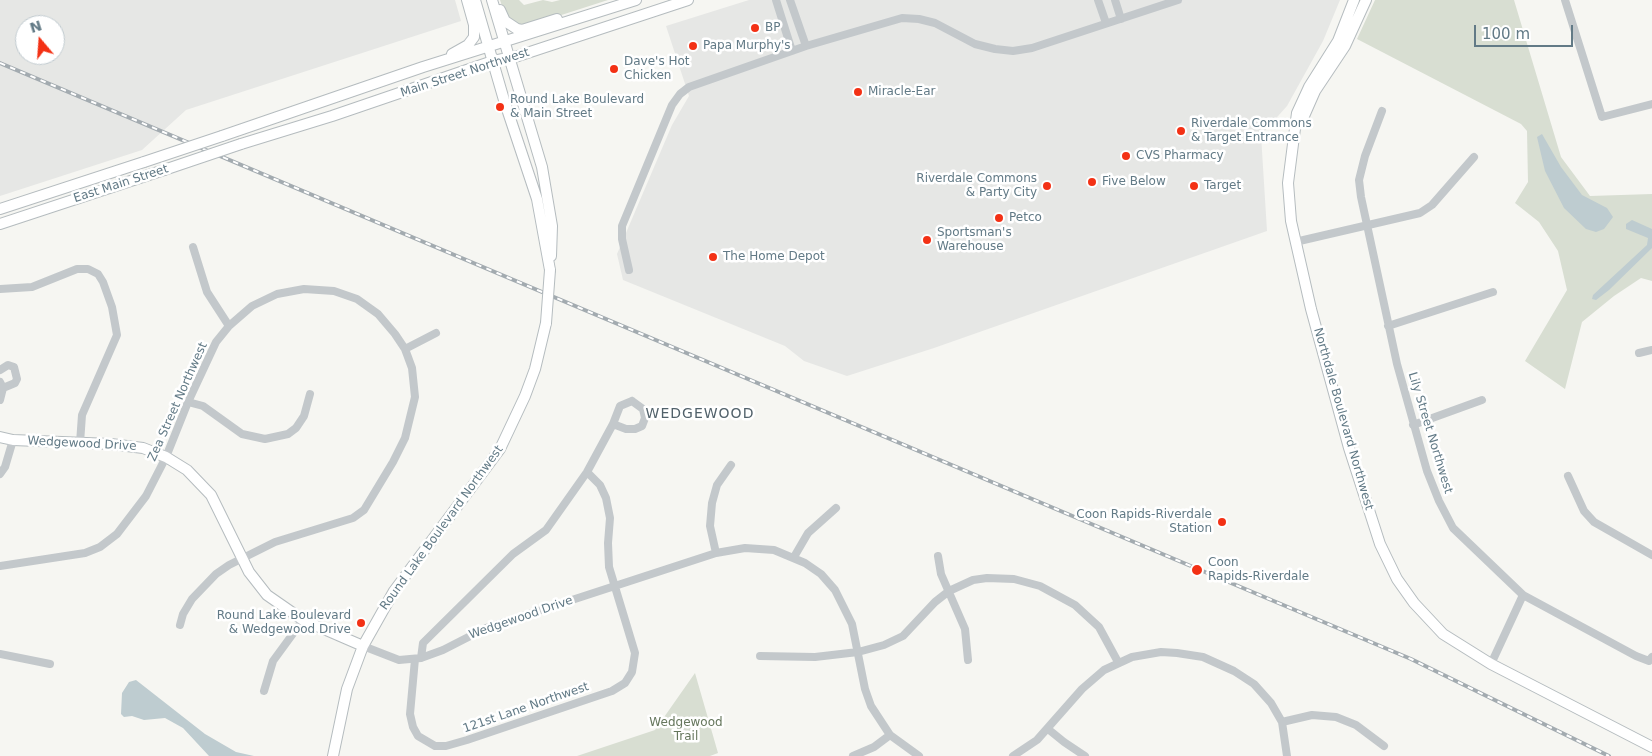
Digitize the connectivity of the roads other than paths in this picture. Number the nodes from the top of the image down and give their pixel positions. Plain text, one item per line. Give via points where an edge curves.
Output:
1 (467, 0) edge
2 (475, 0) edge
3 (492, 0) edge
4 (497, 0) edge
5 (636, 0) edge
6 (688, 0) edge
7 (776, 0) edge
8 (790, 0) edge
9 (1098, 0) edge
10 (1115, 0) edge
11 (1178, 0) edge
12 (1354, 0) edge
13 (1366, 0) edge
14 (1565, 0) edge
15 (613, 8) junction
16 (1122, 19) junction
17 (1106, 23) junction
18 (504, 43) junction
19 (490, 46) junction
20 (806, 46) junction
21 (792, 51) junction
22 (509, 59) junction
23 (440, 62) junction
24 (493, 62) junction
25 (1652, 104) edge
26 (1382, 111) dead end
27 (1295, 127) junction
28 (222, 136) joint
29 (241, 144) joint
30 (1474, 157) dead end
31 (0, 209) edge
32 (0, 224) edge
33 (1366, 226) junction
34 (1295, 242) junction
35 (193, 247) dead end
36 (550, 270) junction
37 (629, 270) dead end
38 (0, 288) edge
39 (1493, 292) dead end
40 (229, 326) junction
41 (1388, 326) junction
42 (436, 333) dead end
43 (405, 349) junction
44 (1652, 350) edge
45 (1639, 352) dead end
46 (0, 370) edge
47 (1, 385) edge
48 (310, 394) dead end
49 (0, 400) edge
50 (1482, 400) dead end
51 (188, 402) junction
52 (613, 424) junction
53 (1413, 425) junction
54 (0, 437) edge
55 (13, 440) junction
56 (80, 443) junction
57 (166, 457) junction
58 (731, 465) dead end
59 (586, 472) junction
60 (0, 474) edge
61 (1568, 476) dead end
62 (836, 508) dead end
63 (716, 553) junction
64 (1652, 555) edge
65 (938, 556) dead end
66 (794, 557) junction
67 (242, 560) junction
68 (0, 566) edge
69 (614, 586) junction
70 (949, 591) junction
71 (1523, 595) junction
72 (302, 620) junction
73 (180, 625) dead end
74 (363, 646) junction
75 (858, 652) junction
76 (0, 654) edge
77 (760, 656) dead end
78 (418, 659) junction
79 (1651, 659) edge
80 (968, 660) dead end
81 (1118, 662) junction
82 (50, 664) dead end
83 (1491, 664) junction
84 (264, 691) dead end
85 (1282, 722) junction
86 (1048, 729) junction
87 (890, 734) junction
88 (1384, 746) dead end
89 (1652, 747) edge
90 (334, 756) edge
91 (853, 756) edge
92 (919, 756) edge
93 (1013, 756) edge
94 (1085, 756) edge
95 (1287, 756) edge

1 - 23 main road via 474,37 468,45
2 - 19 main road, Round Lake Boulevard Northwest
3 - 18 main road, Round Lake Boulevard Northwest
4 - 15 main road via 509,26 522,30 594,7
5 - 15 main road, Main Street Northwest
6 - 22 main road, Main Street Northwest
7 - 21 street
8 - 20 street
9 - 17 street
10 - 16 street
11 - 16 street
12 - 27 main road, Northdale Boulevard Northwest via 1338,41 1301,103
13 - 27 main road via 1346,46
14 - 25 street via 1602,117
15 - 18 main road, Main Street Northwest
16 - 17 street
17 - 20 street via 1032,48 1013,50 974,44 935,23 902,18
18 - 19 main road, Main Street Northwest
18 - 22 main road, Round Lake Boulevard Northwest
19 - 23 main road, Main Street Northwest
19 - 24 main road, Round Lake Boulevard Northwest
20 - 21 street
21 - 37 street via 695,84 676,99 622,226
22 - 24 main road, Main Street Northwest
22 - 36 main road, Round Lake Boulevard Northwest via 546,187 552,242
23 - 28 main road, Main Street Northwest
24 - 29 main road, Main Street Northwest
24 - 36 main road, Round Lake Boulevard Northwest via 537,199
26 - 33 street, Lily Street Northwest via 1372,132 1360,180
27 - 34 main road, Northdale Boulevard Northwest via 1288,183
28 - 31 main road, East Main Street, bridge
29 - 32 main road, East Main Street, bridge
30 - 33 street via 1432,205 1420,213
33 - 34 street
33 - 41 street, Lily Street Northwest
34 - 83 main road, Northdale Boulevard Northwest via 1349,448 1380,544 1397,579 1420,610 1443,634
35 - 40 street via 207,292
36 - 74 main road, Round Lake Boulevard Northwest, bridge via 546,322 535,369 505,440 484,473 394,591
38 - 56 street via 32,287 76,269 88,269 98,274 103,282 117,336 82,415
39 - 41 street
40 - 43 street, Zea Street Northwest via 252,306 277,294 304,289 334,292 357,299 378,314
40 - 51 street, Zea Street Northwest via 216,342
41 - 53 street, Lily Street Northwest
42 - 43 street
43 - 67 street, Zea Street Northwest via 415,380 412,411 394,462 364,510 353,518 275,542
44 - 45 street
46 - 47 street via 8,365 14,368 17,379 15,383
47 - 49 street
48 - 51 street via 304,416 296,428 288,434 265,439 242,434 203,406
50 - 53 street
51 - 57 street, Zea Street Northwest
52 - 52 street via 617,412 627,402 638,403 643,408 645,418 642,426 626,429
52 - 59 street
53 - 71 street, Lily Street Northwest via 1427,471 1453,528
54 - 55 main road, Wedgewood Drive
55 - 56 main road, Wedgewood Drive
55 - 60 street
56 - 57 main road, Wedgewood Drive via 143,448
57 - 67 main road, Wedgewood Drive via 186,470 210,495
57 - 68 street, Zea Street Northwest via 132,518 100,547 61,558
58 - 63 street via 717,484 712,503 710,526
59 - 69 street via 600,485 606,498 610,518 608,555
59 - 78 street via 546,530 513,554 423,643
61 - 64 street via 1584,511 1594,522
62 - 66 street via 808,533
63 - 66 street, Wedgewood Drive via 755,548
63 - 69 street, Wedgewood Drive
65 - 70 street via 941,574
66 - 75 street, Wedgewood Drive via 821,574 840,598 852,624
67 - 72 main road, Wedgewood Drive via 267,595
67 - 73 street, Zea Street Northwest via 216,574 192,599
69 - 78 street, Wedgewood Drive via 486,628
69 - 78 street, 121st Lane Northwest via 635,653 629,677 612,690 468,740 435,746 425,742 413,727 410,714
70 - 75 street via 934,602 903,636
70 - 80 street via 965,630
70 - 81 street via 973,580 987,578 1014,579 1040,586 1086,614 1099,627
71 - 79 street, Lily Street Northwest via 1636,656
71 - 83 street
72 - 74 main road, Wedgewood Drive
72 - 84 street via 273,661
74 - 78 street, Wedgewood Drive via 392,658
74 - 90 main road, Round Lake Boulevard Northwest via 347,688
75 - 77 street via 815,657
75 - 87 street, Wedgewood Drive via 868,699
76 - 82 street
81 - 85 street via 1161,652 1203,658 1254,684 1271,702
81 - 86 street via 1087,684
83 - 89 main road, Northdale Boulevard Northwest
85 - 88 street via 1312,714 1336,716 1361,728
85 - 95 street
86 - 93 street
86 - 94 street
87 - 91 street via 874,747
87 - 92 street, Wedgewood Drive

